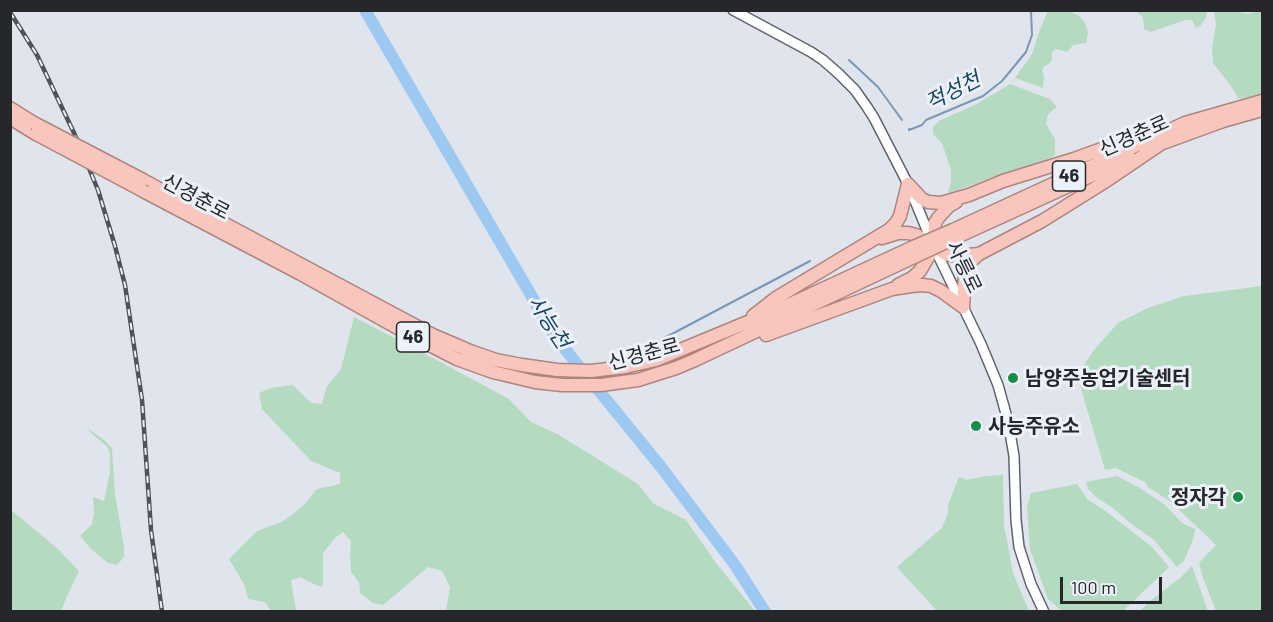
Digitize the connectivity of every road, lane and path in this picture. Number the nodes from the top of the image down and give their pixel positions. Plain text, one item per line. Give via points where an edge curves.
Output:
1 (733, 10) edge
2 (1263, 101) edge
3 (10, 108) edge
4 (1263, 110) edge
5 (10, 118) edge
6 (1185, 123) junction
7 (35, 129) junction
8 (1165, 141) junction
9 (908, 184) junction
10 (969, 195) junction
11 (955, 233) junction
12 (874, 240) junction
13 (934, 247) junction
14 (912, 252) junction
15 (979, 254) junction
16 (302, 269) junction
17 (892, 289) junction
18 (963, 307) junction
19 (739, 326) junction
20 (723, 347) junction
21 (1044, 612) edge

1 - 9 street, 사릉로 via 811,52 839,74 867,106
2 - 6 highway, 신경춘로 / 46
3 - 7 highway, 신경춘로 / 46
4 - 8 highway, 신경춘로 / 46
5 - 7 highway, 신경춘로 / 46
6 - 10 highway
6 - 11 highway, 신경춘로 / 46
7 - 16 highway, 신경춘로 / 46, bridge
8 - 11 highway, 신경춘로 / 46
8 - 15 highway via 1042,221
9 - 10 highway via 928,202 941,203
9 - 12 highway via 896,223
9 - 13 street, 사릉로
10 - 13 highway via 949,206 938,218
11 - 14 highway, 신경춘로 / 46, bridge
12 - 13 highway via 908,233
12 - 19 highway via 776,298
13 - 15 highway via 957,256
13 - 17 highway via 920,271
13 - 18 street, 사릉로
14 - 19 highway, 신경춘로 / 46
14 - 20 highway, 신경춘로 / 46
15 - 18 highway via 965,273
16 - 19 highway, 신경춘로 / 46 via 470,351 496,360 557,370 591,371 656,360
16 - 20 highway, 신경춘로 / 46 via 457,359 535,382 601,385 638,380
17 - 18 highway via 931,286
17 - 20 highway via 744,343
18 - 21 street, 사릉로 via 992,369 1006,412 1014,456 1019,547

